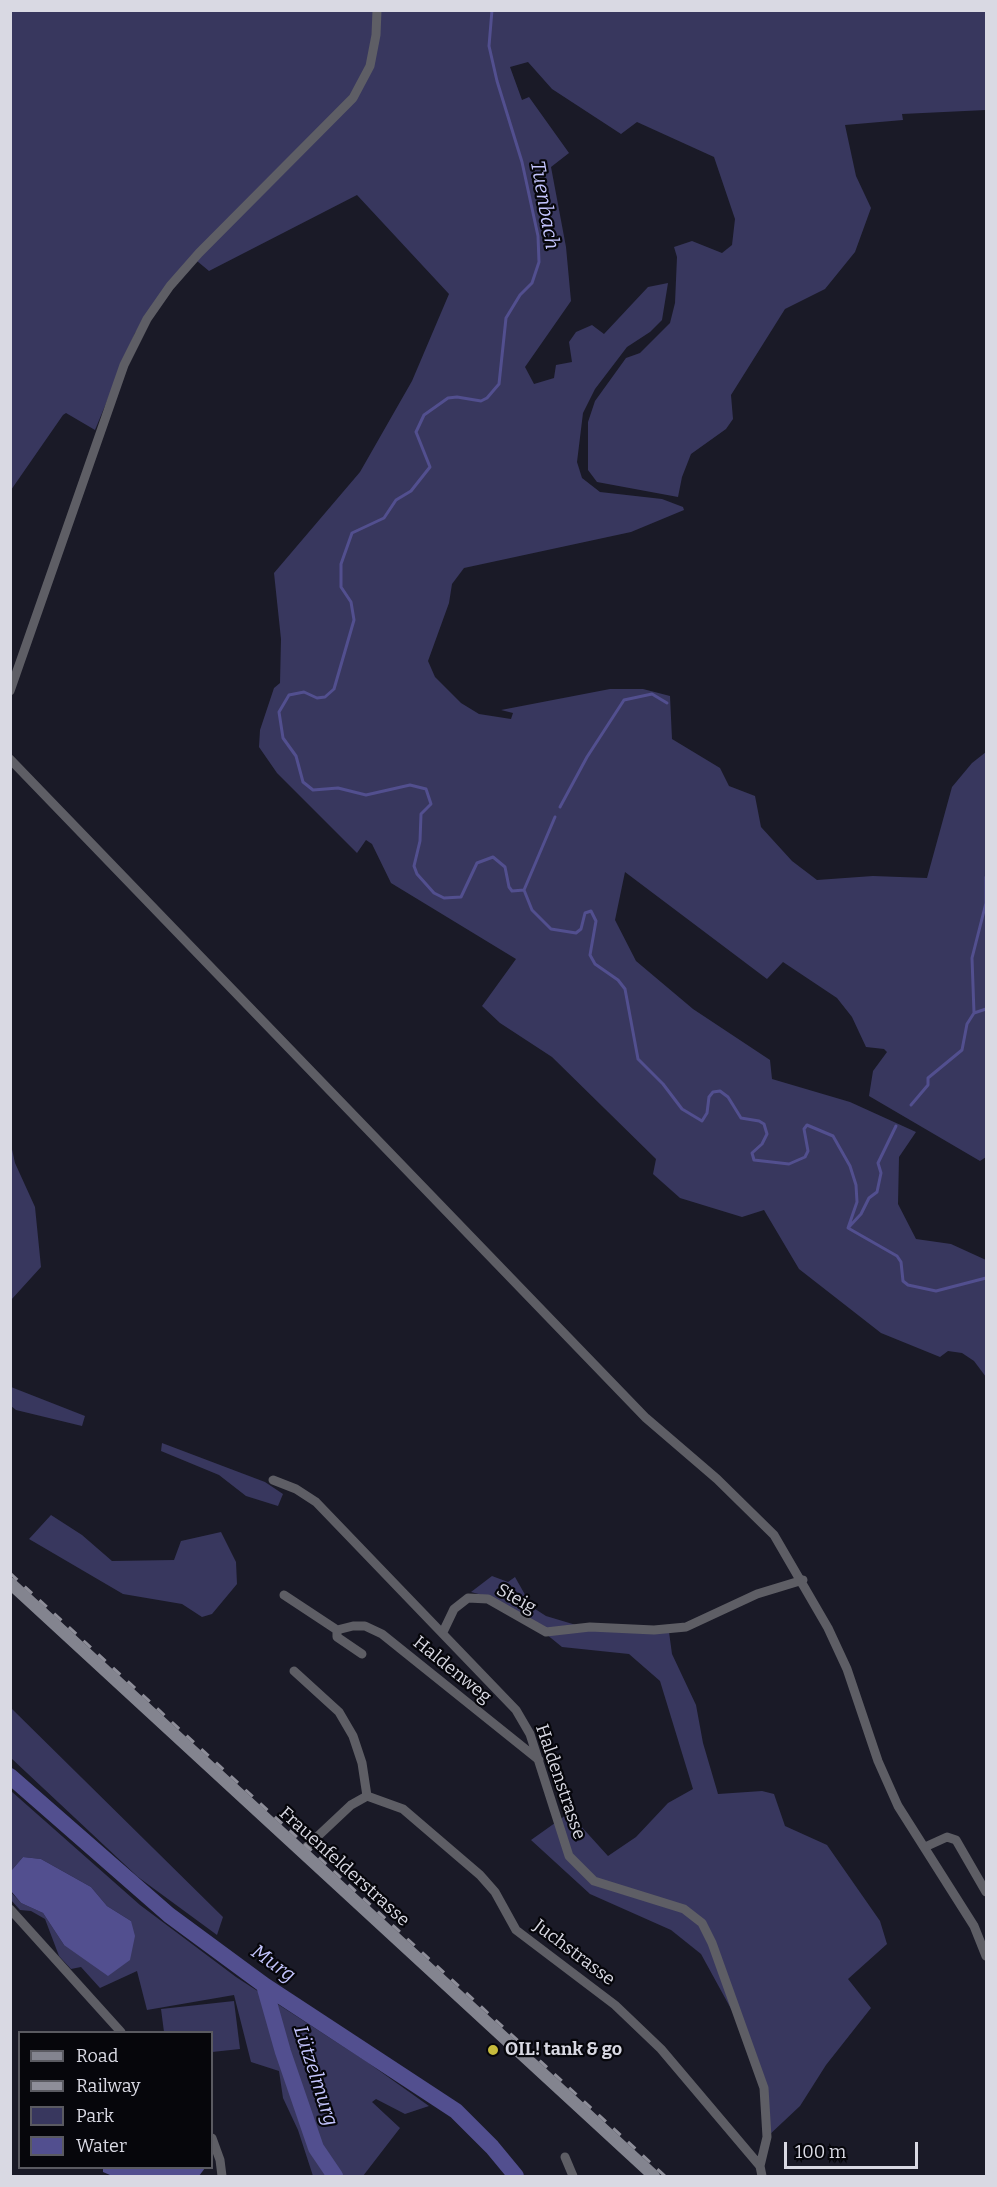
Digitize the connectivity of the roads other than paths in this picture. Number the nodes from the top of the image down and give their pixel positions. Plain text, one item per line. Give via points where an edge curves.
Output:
1 (377, 10) edge
2 (10, 691) edge
3 (10, 759) edge
4 (273, 1480) dead end
5 (803, 1580) junction
6 (10, 1583) edge
7 (284, 1595) dead end
8 (337, 1630) junction
9 (443, 1632) junction
10 (362, 1654) dead end
11 (294, 1671) dead end
12 (539, 1760) junction
13 (367, 1796) junction
14 (925, 1847) junction
15 (301, 1852) junction
16 (987, 1892) edge
17 (10, 1909) edge
18 (987, 1956) edge
19 (120, 2031) edge
20 (213, 2141) edge
21 (565, 2157) dead end
22 (760, 2166) junction
23 (222, 2176) edge
24 (573, 2176) edge
25 (654, 2176) edge
26 (762, 2176) edge

1 - 2 street via 370,66 353,98 198,253 147,319 124,365
3 - 5 street via 615,1387 774,1535
4 - 9 street, Haldenstrasse via 316,1502
5 - 9 street, Steig via 758,1594 686,1627 654,1630 590,1627 546,1632 488,1599 468,1598 454,1609
5 - 14 street via 846,1669 898,1806
6 - 15 main road, Frauenfelderstrasse
7 - 8 street
8 - 10 street via 337,1637
8 - 12 street, Haldenweg via 365,1626 382,1634
9 - 12 street, Haldenstrasse via 516,1710
11 - 13 street via 339,1712 362,1763
12 - 22 street, Haldenstrasse via 568,1856 594,1881 684,1909 702,1923 764,2088 767,2137
13 - 15 street via 351,1805
13 - 22 street, Juchstrasse via 403,1809 480,1875 495,1892 516,1930 615,2006 661,2049
14 - 16 street via 947,1837 957,1840
14 - 18 street via 974,1926
15 - 25 main road, Frauenfelderstrasse
17 - 19 street
20 - 23 street
21 - 24 street
22 - 26 street, Haldenstrasse

